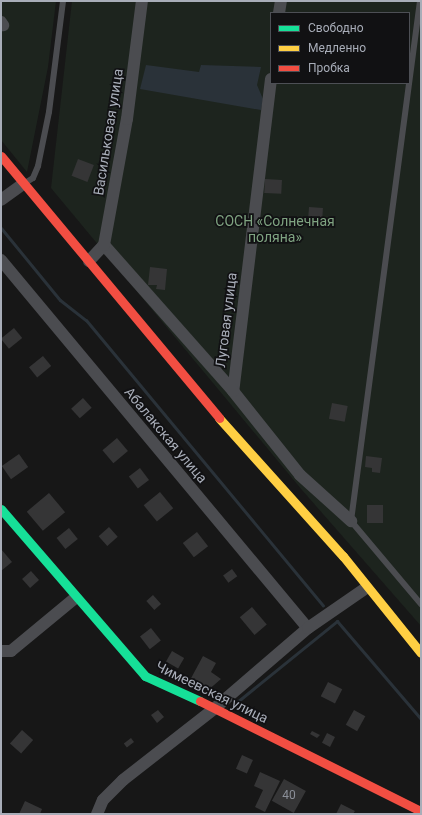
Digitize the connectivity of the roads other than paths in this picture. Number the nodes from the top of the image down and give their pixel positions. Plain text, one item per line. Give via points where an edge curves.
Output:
1 (63, 1) edge
2 (142, 1) edge
3 (281, 1) edge
4 (420, 1) edge
5 (279, 12) edge
6 (410, 76) edge
7 (270, 84) edge
8 (409, 84) edge
9 (1, 156) edge
10 (23, 184) junction
11 (1, 200) edge
12 (104, 245) junction
13 (1, 260) edge
14 (89, 261) junction
15 (232, 391) junction
16 (1, 508) edge
17 (351, 521) junction
18 (366, 588) junction
19 (75, 598) junction
20 (421, 604) edge
21 (308, 628) junction
22 (1, 651) edge
23 (421, 653) edge
24 (216, 708) junction
25 (421, 811) edge
26 (97, 814) edge

1 - 10 lane via 49,112 38,166 33,178
2 - 12 street, Васильковая улица via 127,120
3 - 5 street
4 - 6 lane
7 - 15 street, Луговая улица
8 - 17 lane
9 - 10 street
10 - 11 street
10 - 14 street
12 - 14 street
12 - 15 street
13 - 21 street, Абалакская улица
14 - 18 street via 227,428 343,556
15 - 17 street via 300,475
16 - 19 street, Чимеевская улица
17 - 20 lane
18 - 21 street
18 - 23 street
19 - 22 street via 11,651
19 - 24 street, Чимеевская улица via 145,676
21 - 24 street
24 - 25 street, Чимеевская улица
24 - 26 street via 123,780 103,800

